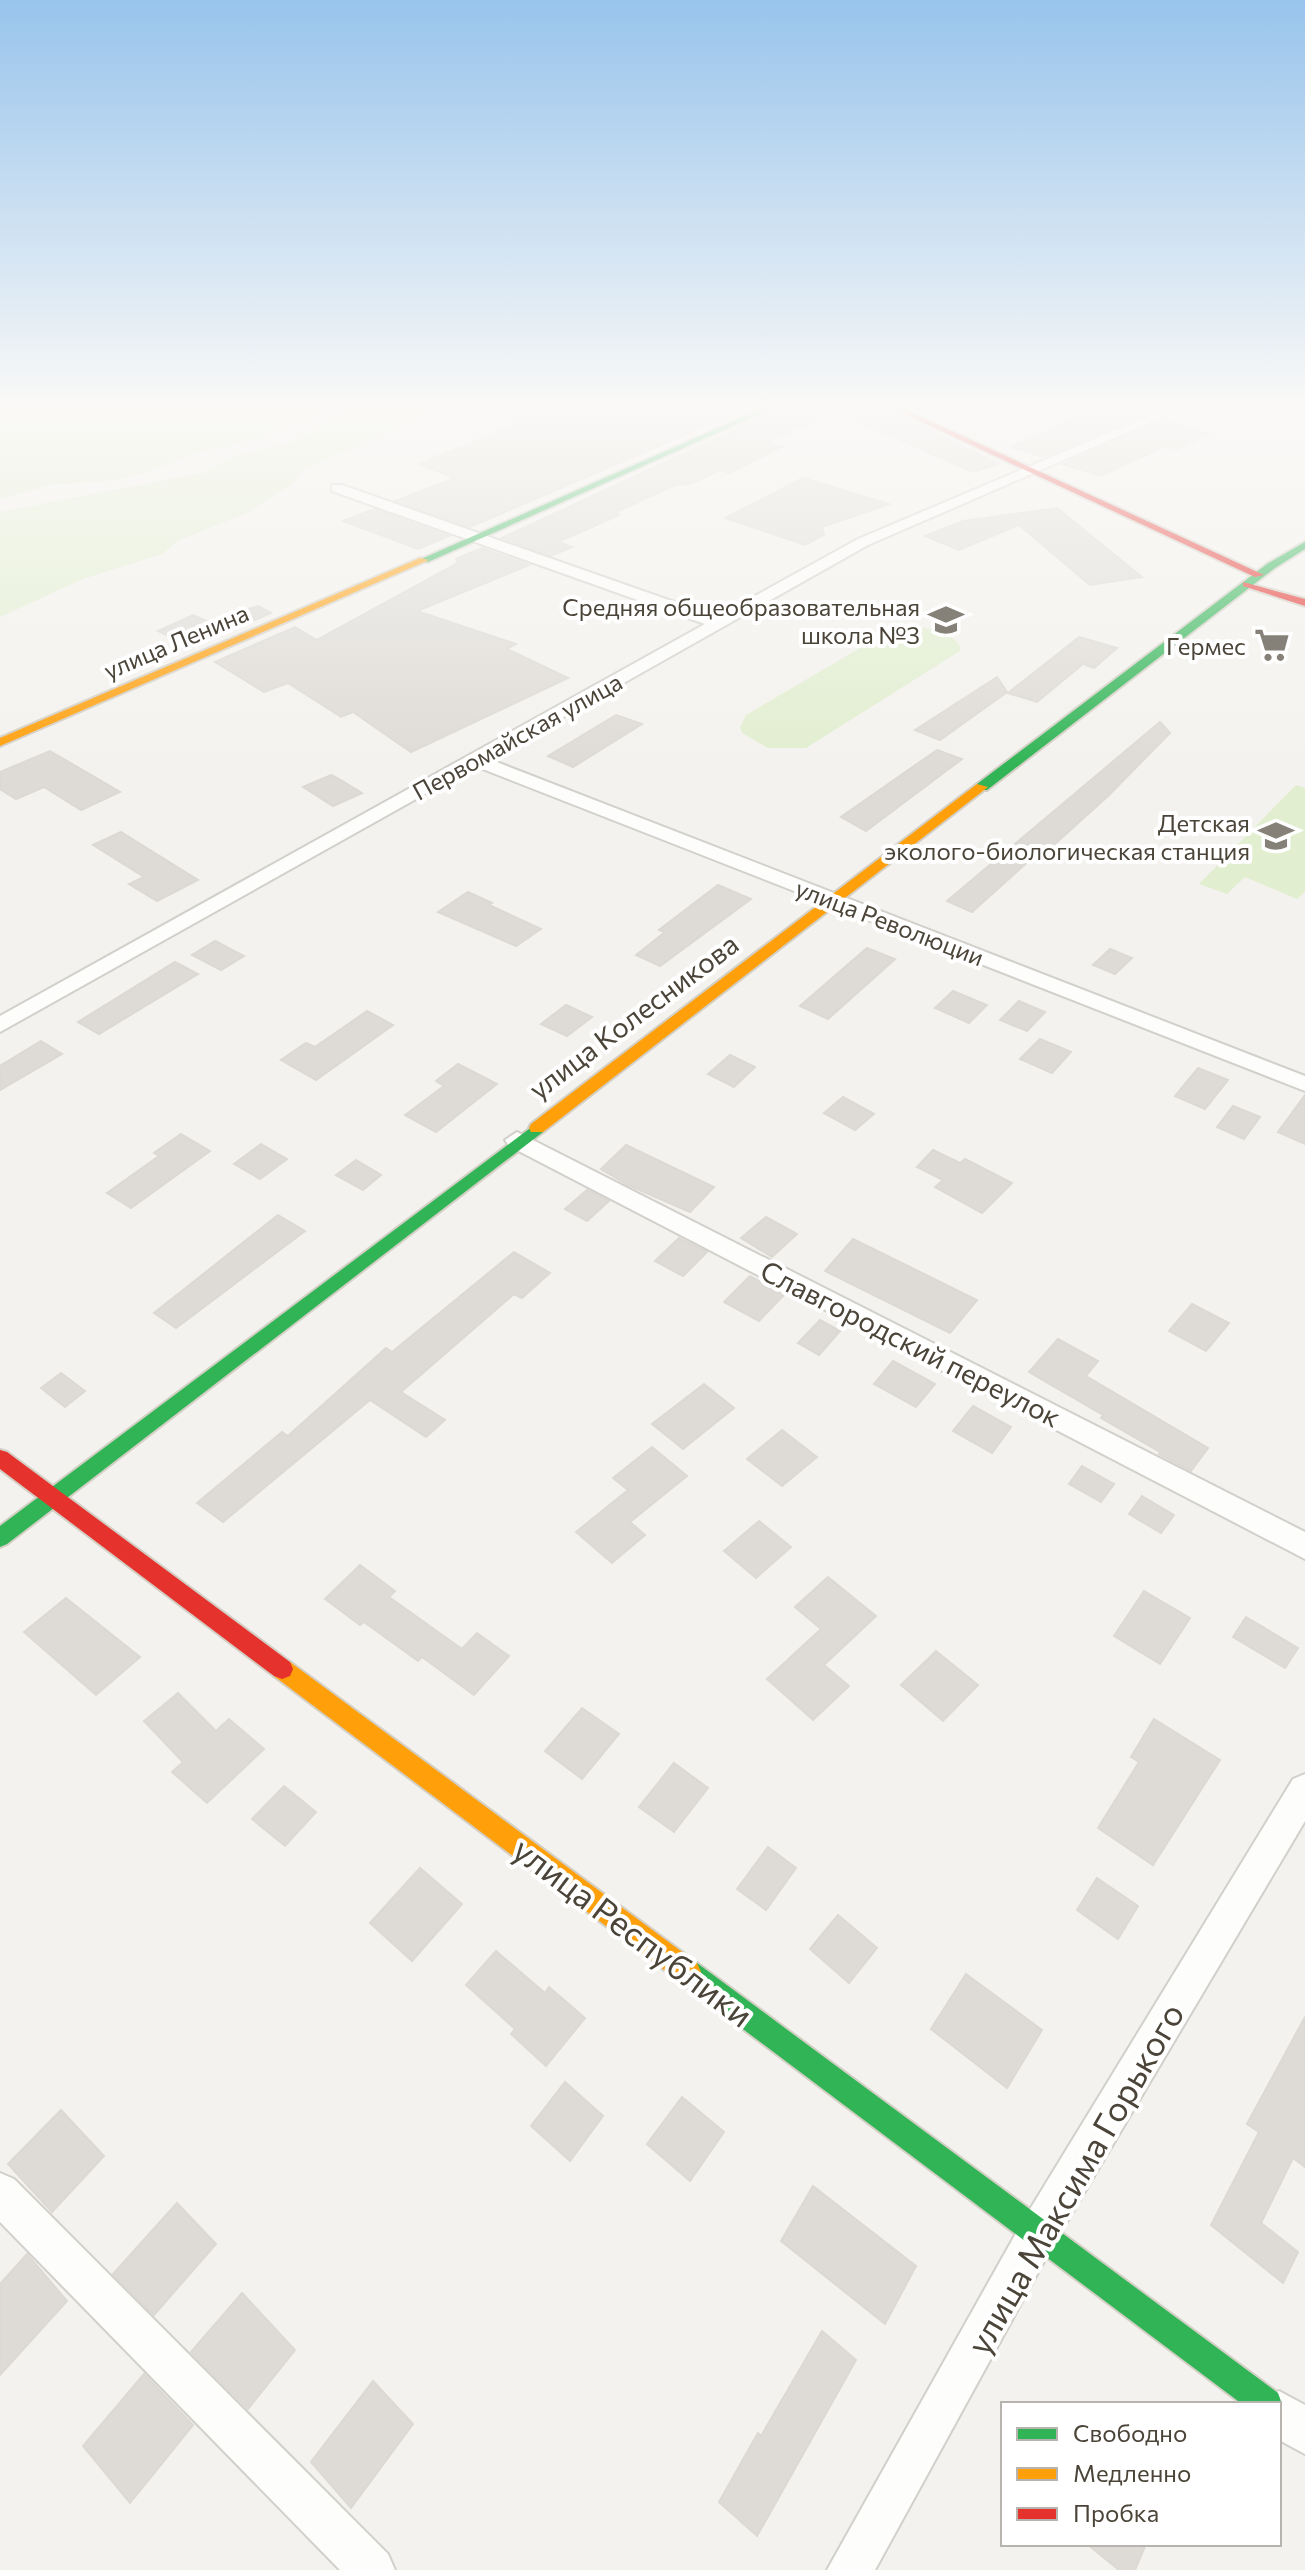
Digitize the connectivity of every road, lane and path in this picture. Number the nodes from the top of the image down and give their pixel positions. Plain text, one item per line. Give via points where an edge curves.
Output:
1 (456, 529) edge
2 (497, 529) edge
3 (894, 529) edge
4 (1160, 529) edge
5 (479, 537) junction
6 (1305, 545) edge
7 (1294, 572) dead end
8 (1259, 575) junction
9 (1305, 603) edge
10 (718, 623) junction
11 (0, 742) edge
12 (475, 760) junction
13 (831, 899) junction
14 (0, 1025) edge
15 (1305, 1084) edge
16 (517, 1140) junction
17 (0, 1458) edge
18 (52, 1497) junction
19 (0, 1538) edge
20 (1305, 1546) edge
21 (1305, 1790) edge
22 (0, 2193) edge
23 (1038, 2233) junction
24 (1264, 2402) edge
25 (1281, 2414) edge
26 (1305, 2432) edge
27 (372, 2570) edge
28 (850, 2570) edge

1 - 5 street
2 - 5 street, улица Ленина
3 - 10 street, Первомайская улица
4 - 8 street
5 - 10 street
5 - 11 street, улица Ленина
6 - 8 street, улица Колесникова
7 - 8 street
8 - 9 street
8 - 13 street, улица Колесникова
10 - 12 street, Первомайская улица
12 - 13 street, улица Революции
12 - 14 street, Первомайская улица
13 - 15 street, улица Революции
13 - 16 street, улица Колесникова
16 - 18 street, улица Колесникова
16 - 20 street, Славгородский переулок
17 - 18 street, улица Республики
18 - 19 street, улица Колесникова
18 - 23 street, улица Республики
21 - 23 street, улица Максима Горького
22 - 27 street
23 - 24 street, улица Республики
23 - 28 street, улица Максима Горького
25 - 26 street

